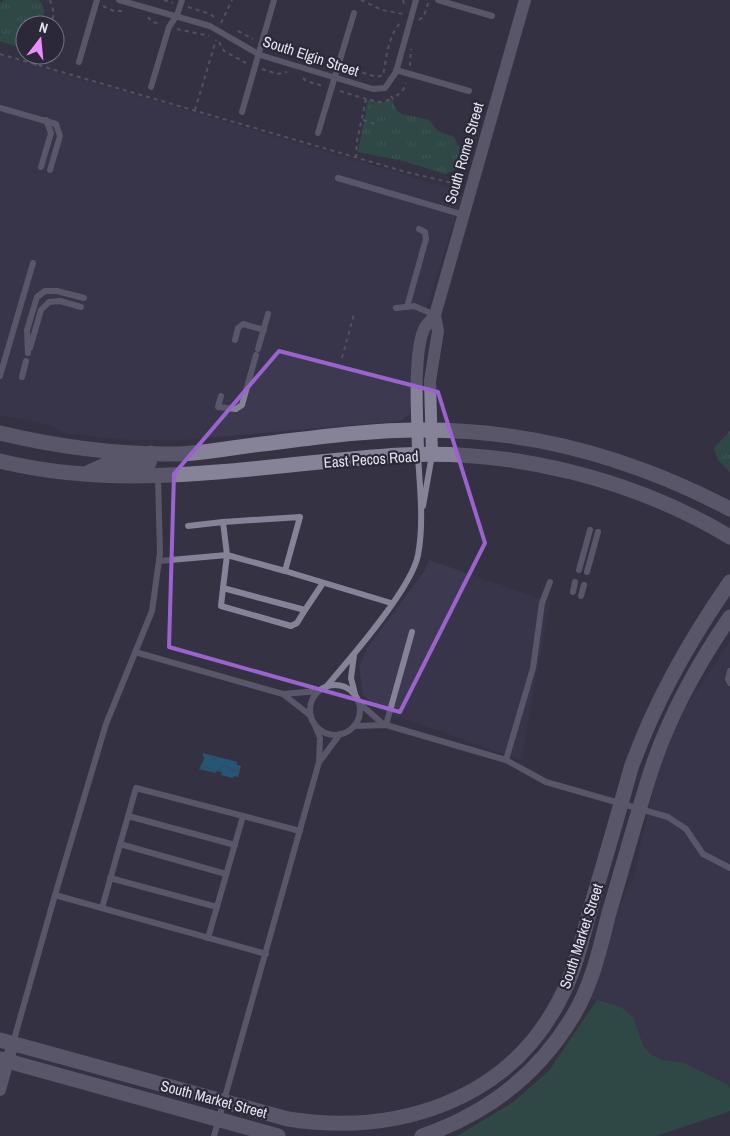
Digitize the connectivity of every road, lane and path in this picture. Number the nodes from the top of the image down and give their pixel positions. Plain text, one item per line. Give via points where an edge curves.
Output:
1 (50, 0) edge
2 (97, 0) edge
3 (119, 0) edge
4 (164, 0) edge
5 (232, 0) edge
6 (274, 0) edge
7 (361, 0) edge
8 (403, 0) edge
9 (416, 0) edge
10 (428, 0) edge
11 (438, 0) edge
12 (525, 0) edge
13 (181, 2) edge
14 (127, 10) dead end
15 (354, 13) dead end
16 (403, 14) junction
17 (54, 15) edge
18 (146, 15) dead end
19 (177, 15) junction
20 (492, 16) dead end
21 (418, 24) dead end
22 (169, 27) junction
23 (235, 30) dead end
24 (216, 40) junction
25 (263, 44) junction
26 (411, 47) dead end
27 (0, 54) edge
28 (260, 55) junction
29 (293, 56) dead end
30 (299, 58) dead end
31 (79, 62) dead end
32 (35, 66) joint
33 (338, 66) junction
34 (256, 67) junction
35 (396, 70) junction
36 (294, 74) dead end
37 (408, 74) junction
38 (300, 76) dead end
39 (335, 78) junction
40 (151, 87) dead end
41 (331, 89) junction
42 (469, 91) dead end
43 (366, 99) junction
44 (0, 108) edge
45 (195, 110) junction
46 (242, 112) dead end
47 (46, 120) junction
48 (363, 120) junction
49 (375, 124) dead end
50 (318, 133) dead end
51 (356, 158) junction
52 (41, 167) dead end
53 (50, 170) dead end
54 (338, 178) dead end
55 (461, 185) dead end
56 (464, 215) junction
57 (418, 229) dead end
58 (33, 262) dead end
59 (84, 298) dead end
60 (81, 307) dead end
61 (407, 307) junction
62 (396, 308) dead end
63 (268, 314) dead end
64 (354, 314) dead end
65 (436, 316) junction
66 (264, 330) junction
67 (235, 340) dead end
68 (342, 358) dead end
69 (26, 361) dead end
70 (0, 376) edge
71 (22, 377) dead end
72 (221, 396) dead end
73 (425, 430) junction
74 (0, 433) edge
75 (151, 453) junction
76 (425, 455) junction
77 (0, 461) edge
78 (81, 475) junction
79 (158, 477) junction
80 (730, 509) edge
81 (421, 519) junction
82 (223, 522) junction
83 (188, 526) dead end
84 (590, 530) dead end
85 (598, 532) dead end
86 (730, 537) edge
87 (228, 555) junction
88 (159, 561) junction
89 (579, 570) dead end
90 (285, 571) junction
91 (587, 572) dead end
92 (550, 582) dead end
93 (575, 582) dead end
94 (730, 582) edge
95 (323, 583) junction
96 (584, 585) dead end
97 (223, 588) junction
98 (572, 592) dead end
99 (581, 596) dead end
100 (391, 603) junction
101 (305, 610) junction
102 (730, 617) edge
103 (412, 632) dead end
104 (135, 652) junction
105 (354, 654) junction
106 (730, 673) edge
107 (730, 683) edge
108 (323, 689) junction
109 (283, 694) junction
110 (356, 695) junction
111 (359, 703) junction
112 (313, 720) junction
113 (384, 724) junction
114 (354, 726) junction
115 (340, 734) junction
116 (506, 760) junction
117 (320, 762) junction
118 (621, 804) junction
119 (639, 809) junction
120 (128, 816) junction
121 (243, 816) junction
122 (300, 831) junction
123 (120, 844) junction
124 (234, 845) junction
125 (730, 868) edge
126 (226, 874) junction
127 (110, 878) junction
128 (55, 895) junction
129 (102, 908) junction
130 (217, 908) junction
131 (208, 938) junction
132 (266, 954) junction
133 (6, 1042) edge
134 (4, 1060) edge
135 (0, 1090) edge
136 (224, 1102) junction
137 (219, 1120) junction
138 (214, 1136) edge
139 (278, 1136) edge
140 (422, 1136) edge

1 - 17 path
2 - 14 path via 108,10
2 - 31 lane
3 - 19 lane, South Elgin Street
4 - 13 path
5 - 13 path via 221,24 210,14
6 - 25 lane
7 - 16 path via 382,10
8 - 16 path
9 - 35 lane
10 - 21 path
11 - 20 lane
12 - 56 street, South Rome Street
13 - 19 lane
15 - 33 lane
16 - 33 path via 389,44 381,77
18 - 22 path via 152,22
19 - 22 lane
19 - 28 lane, South Elgin Street via 210,26
22 - 24 path via 204,34
22 - 40 lane
23 - 25 path
24 - 34 path via 224,51
24 - 45 path
25 - 28 lane
25 - 29 path
26 - 37 path via 412,61
27 - 32 path
28 - 34 lane
28 - 39 lane, South Elgin Street
30 - 33 path
32 - 45 path
33 - 39 lane
34 - 36 path via 277,74
34 - 46 lane
35 - 37 lane
35 - 39 lane, South Elgin Street via 384,88 373,89
37 - 42 lane
37 - 43 path via 404,90 392,98 380,102
38 - 41 path
39 - 41 lane
41 - 43 path
41 - 50 lane
43 - 48 path
44 - 47 lane
45 - 51 path
47 - 52 lane via 51,133
47 - 53 lane via 56,124 60,136
48 - 49 path
48 - 51 path
51 - 55 path
54 - 56 lane
56 - 65 street, South Rome Street
57 - 61 lane via 425,232 426,239
58 - 70 lane
59 - 60 lane via 57,291 45,291 37,297 27,330 29,351 41,310 49,302 60,301
61 - 62 lane
61 - 65 lane via 414,306
63 - 66 lane
64 - 68 path
65 - 73 street, South Rome Street via 438,331
66 - 67 lane via 243,324 238,328
66 - 72 lane via 242,406 236,409 218,407
69 - 71 lane
73 - 75 street, East Pecos Road via 207,452
73 - 76 street, South Rome Street
73 - 80 street, East Pecos Road via 513,436 574,448 658,475
74 - 75 street, East Pecos Road via 96,452
75 - 78 street via 146,465 109,464
76 - 79 street, East Pecos Road
76 - 81 lane
76 - 81 lane
76 - 86 street, East Pecos Road via 518,462 580,475 639,493
77 - 78 street, East Pecos Road via 42,471
78 - 79 street, East Pecos Road
79 - 88 lane
81 - 100 lane via 418,558
82 - 83 lane
82 - 87 lane
82 - 90 lane via 300,517
84 - 89 lane
85 - 91 lane
87 - 88 lane
87 - 90 lane
87 - 97 lane
88 - 104 lane via 152,611
90 - 95 lane
92 - 116 lane via 542,603 533,668
93 - 98 lane
94 - 118 street, South Market Street via 681,657 654,708
95 - 100 lane
95 - 101 lane
96 - 99 lane
97 - 101 lane
97 - 101 lane via 221,606 291,626 297,623
100 - 105 lane
102 - 119 street, South Market Street via 686,688 663,739
103 - 113 lane
104 - 109 lane
104 - 128 lane via 106,724
105 - 108 lane
105 - 110 lane via 351,678
106 - 107 lane
108 - 109 lane
108 - 110 lane via 342,686
108 - 112 lane via 311,702
109 - 112 lane
110 - 111 lane
111 - 113 lane
111 - 114 lane via 359,719
112 - 115 lane via 325,732
112 - 117 lane via 320,738
113 - 114 lane
113 - 116 lane
114 - 115 lane
115 - 117 lane
116 - 118 lane via 546,782
117 - 122 lane
118 - 119 lane
118 - 136 street, South Market Street via 567,985 546,1024 496,1078 433,1113 411,1120 363,1127 313,1125
119 - 125 lane via 668,818 686,829 703,854
119 - 140 street, South Market Street via 596,962 573,1017 536,1067 500,1098 461,1122
120 - 121 lane via 136,788
120 - 123 lane
120 - 124 lane
121 - 122 lane
121 - 124 lane
122 - 132 lane
123 - 126 lane
123 - 127 lane
124 - 126 lane
126 - 130 lane
127 - 129 lane
127 - 130 lane
128 - 129 lane
128 - 133 lane
129 - 131 lane
130 - 131 lane
131 - 132 lane
132 - 136 lane
133 - 134 street
133 - 136 street, South Market Street
134 - 135 street
134 - 137 street, South Market Street
136 - 137 lane
137 - 138 lane
137 - 139 street, South Market Street

